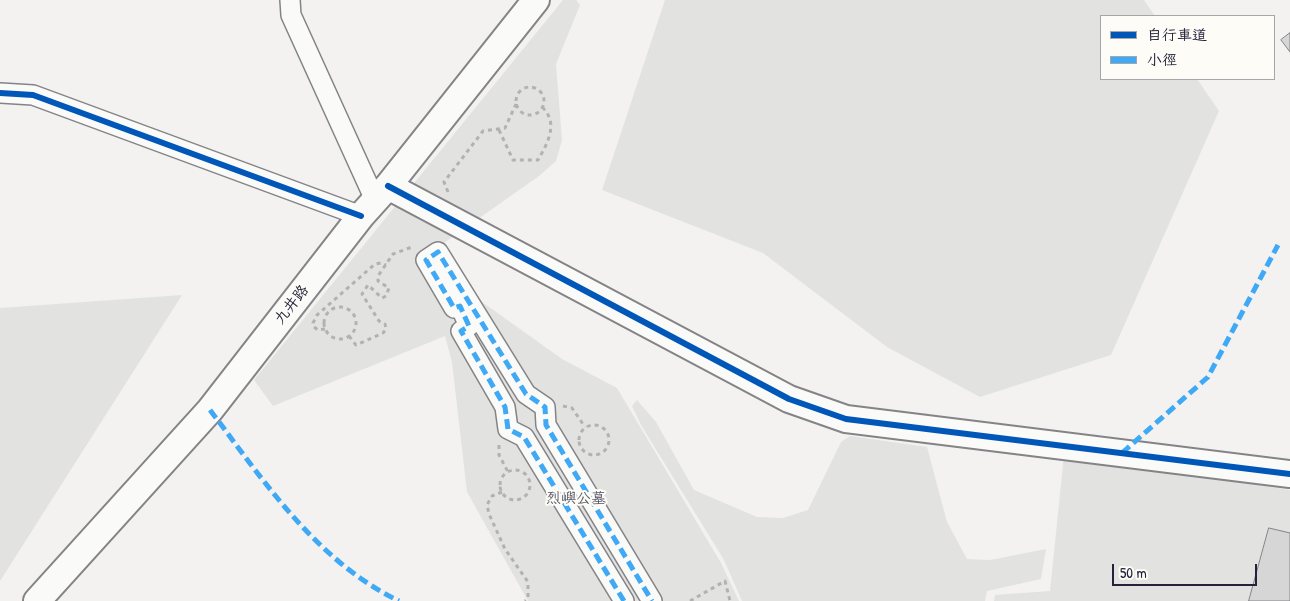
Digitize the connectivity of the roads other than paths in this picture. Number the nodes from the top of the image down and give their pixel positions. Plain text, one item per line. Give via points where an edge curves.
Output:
1 (290, 0) edge
2 (536, 0) edge
3 (0, 93) edge
4 (374, 200) junction
5 (1290, 474) edge
6 (37, 601) edge
7 (624, 601) edge
8 (652, 601) edge

1 - 4 street via 291,15
2 - 4 street, 九井路
3 - 4 street via 33,95
4 - 5 street via 439,213 789,399 846,419
4 - 6 street, 九井路 via 210,410
7 - 8 street via 524,437 508,429 505,407 462,330 469,326 460,306 454,308 426,260 438,252 526,394 545,407 546,425

